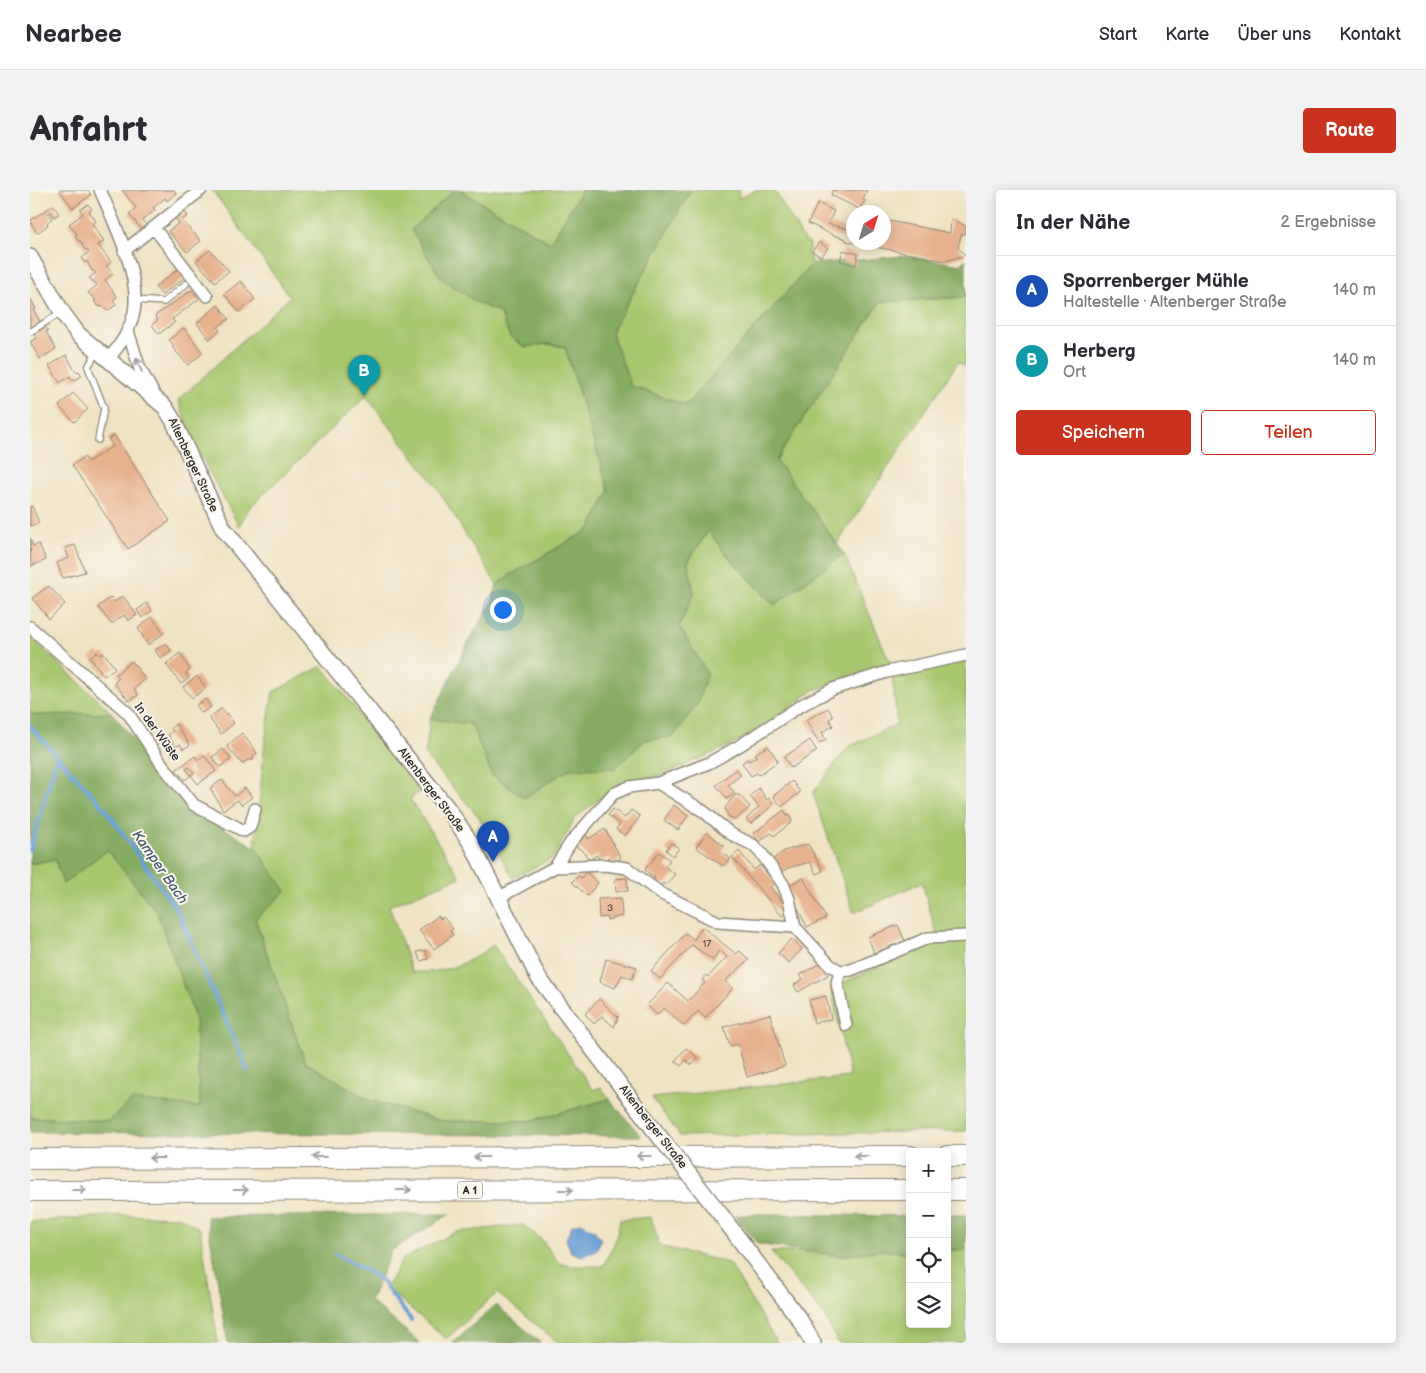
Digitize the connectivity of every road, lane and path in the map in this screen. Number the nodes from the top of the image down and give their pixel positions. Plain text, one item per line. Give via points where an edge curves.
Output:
1 (100, 190) edge
2 (201, 190) edge
3 (154, 228) junction
4 (124, 251) junction
5 (30, 257) edge
6 (186, 284) dead end
7 (207, 296) dead end
8 (135, 300) junction
9 (62, 312) junction
10 (128, 331) junction
11 (30, 332) edge
12 (102, 355) junction
13 (156, 397) junction
14 (98, 440) dead end
15 (30, 627) edge
16 (966, 655) edge
17 (658, 783) junction
18 (255, 809) dead end
19 (555, 867) junction
20 (498, 898) junction
21 (795, 927) junction
22 (966, 936) edge
23 (840, 971) junction
24 (846, 1025) dead end
25 (906, 1156) edge
26 (951, 1156) edge
27 (966, 1156) edge
28 (30, 1159) edge
29 (30, 1190) edge
30 (906, 1190) edge
31 (951, 1190) edge
32 (966, 1190) edge
33 (813, 1343) edge

1 - 4 street
2 - 3 street
3 - 4 street
3 - 7 street
4 - 8 street via 132,275
5 - 9 main road, Altenberger Straße
6 - 8 lane via 164,302
8 - 10 street
9 - 11 lane
9 - 12 main road, Altenberger Straße via 78,334
10 - 12 street
13 -> 10 street via 140,369
12 - 13 main road, Altenberger Straße
12 - 14 lane via 88,367 104,408
13 - 20 main road, Altenberger Straße via 173,420 223,528 448,810 470,843
15 - 18 street, In der Wüste via 128,713 194,806 244,831 250,827
16 - 17 street via 887,672 832,689 726,755
17 - 19 street via 629,787 612,794 571,842
17 - 21 street via 761,853 783,884
19 - 20 street
19 - 21 street via 605,865 627,868 660,893 718,922
20 - 33 main road, Altenberger Straße, bridge via 538,977 800,1320
21 - 23 street via 830,965
22 - 23 street via 928,938 851,970
23 - 24 street via 837,983
25 -> 28 highway
26 - 27 highway
29 -> 30 highway, A 1
31 - 32 highway

